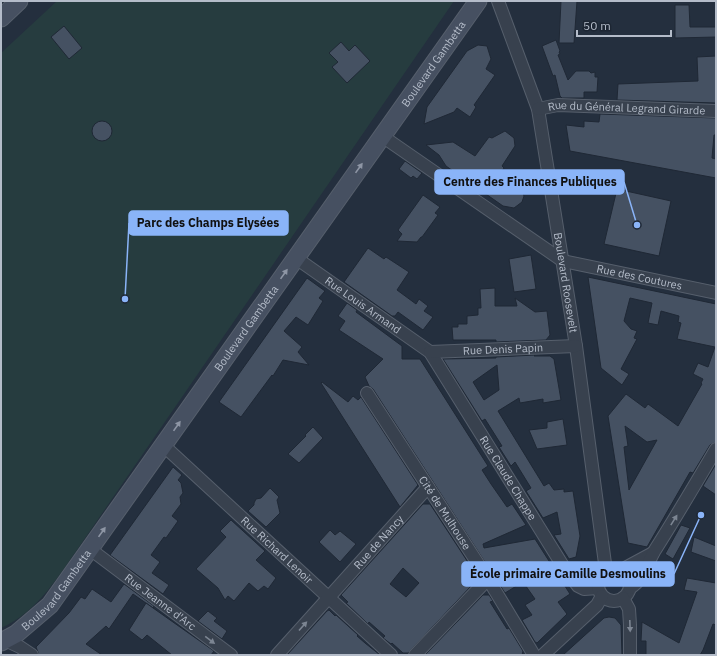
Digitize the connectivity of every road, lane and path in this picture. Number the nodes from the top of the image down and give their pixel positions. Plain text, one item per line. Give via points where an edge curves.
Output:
1 (19, 1) edge
2 (478, 1) edge
3 (498, 1) edge
4 (1, 18) edge
5 (538, 109) junction
6 (716, 111) edge
7 (382, 136) junction
8 (296, 258) junction
9 (562, 261) junction
10 (716, 293) edge
11 (576, 346) junction
12 (430, 352) junction
13 (367, 393) dead end
14 (163, 445) junction
15 (716, 449) edge
16 (428, 487) junction
17 (90, 549) junction
18 (653, 554) junction
19 (606, 571) junction
20 (623, 571) junction
21 (488, 579) junction
22 (600, 592) junction
23 (627, 593) junction
24 (329, 597) junction
25 (3, 641) edge
26 (32, 655) edge
27 (231, 655) edge
28 (277, 655) edge
29 (391, 655) edge
30 (415, 655) edge
31 (534, 655) edge
32 (543, 655) edge
33 (630, 655) edge

1 - 4 main road
2 - 7 main road, Boulevard Gambetta
3 - 5 street, Boulevard Roosevelt
5 - 6 street, Rue du Général Legrand Girarde via 558,106
5 - 9 street, Boulevard Roosevelt
8 -> 7 main road, Boulevard Gambetta
7 - 9 street
8 - 12 street, Rue Louis Armand
14 -> 8 main road, Boulevard Gambetta
9 - 10 street, Rue des Coutures
9 - 11 street, Boulevard Roosevelt
11 - 12 street, Rue Denis Papin
11 - 19 street, Boulevard Roosevelt
12 - 22 street, Rue Claude Chappe via 563,566 578,586
13 - 16 street, Cité de Mulhouse
17 -> 14 main road, Boulevard Gambetta
14 - 24 street, Rue Richard Lenoir
18 -> 15 street
16 - 21 street, Cité de Mulhouse
16 - 24 street, Rue de Nancy
17 - 25 main road, Boulevard Gambetta via 50,605 16,634
17 -> 27 street, Rue Jeanne d'Arc
18 - 20 street
18 - 23 street via 645,572
19 - 20 street
19 - 22 street via 599,578
20 - 23 street via 629,578
21 - 30 street
21 - 31 street, Cité de Mulhouse
22 - 23 street via 606,599 614,601
22 - 32 street via 597,605
23 -> 33 street
28 -> 24 street
24 - 29 street, Rue Richard Lenoir
25 - 26 street

